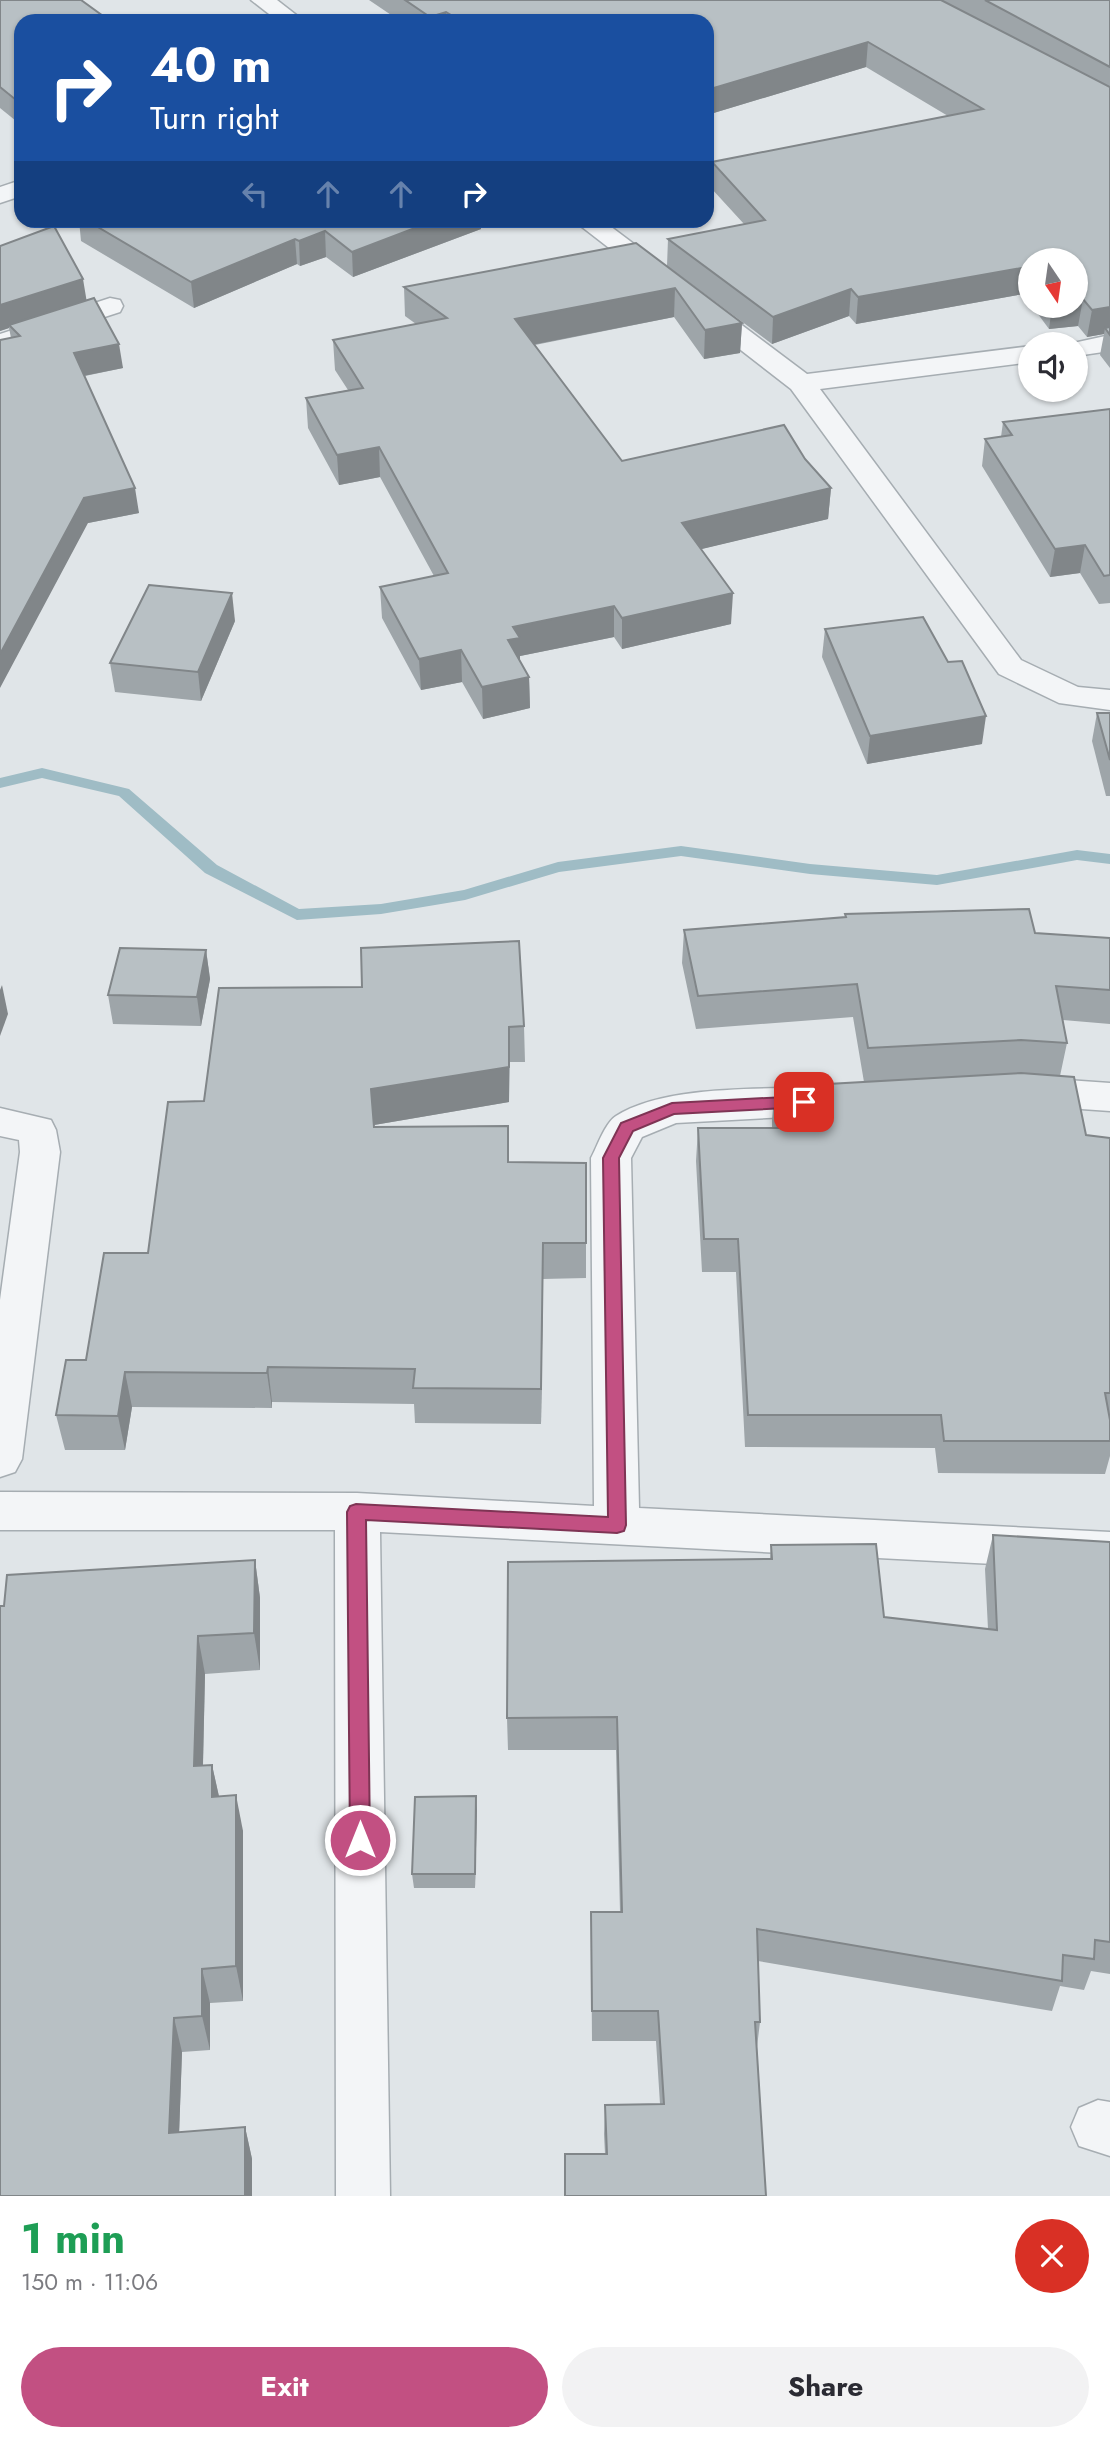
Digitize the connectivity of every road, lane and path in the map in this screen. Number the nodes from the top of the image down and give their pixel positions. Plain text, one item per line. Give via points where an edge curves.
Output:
1 (262, 0) edge
2 (283, 14) edge
3 (596, 228) edge
4 (110, 306) dead end
5 (0, 343) edge
6 (1110, 343) edge
7 (1088, 346) edge
8 (1018, 356) edge
9 (801, 383) junction
10 (1110, 700) edge
11 (988, 1091) edge
12 (1110, 1097) edge
13 (864, 1098) edge
14 (0, 1122) edge
15 (0, 1458) edge
16 (0, 1511) edge
17 (356, 1512) junction
18 (617, 1525) junction
19 (1110, 1551) edge
20 (363, 2196) edge

1 - 2 street
3 - 9 street
4 - 5 street
6 - 7 street
8 - 9 street
9 - 10 street via 1010,667 1071,696
11 - 12 street
13 - 18 street via 672,1109 627,1127 611,1158
14 - 15 street via 37,1130 40,1152
16 - 17 street
17 - 18 street
17 - 20 street
18 - 19 street

